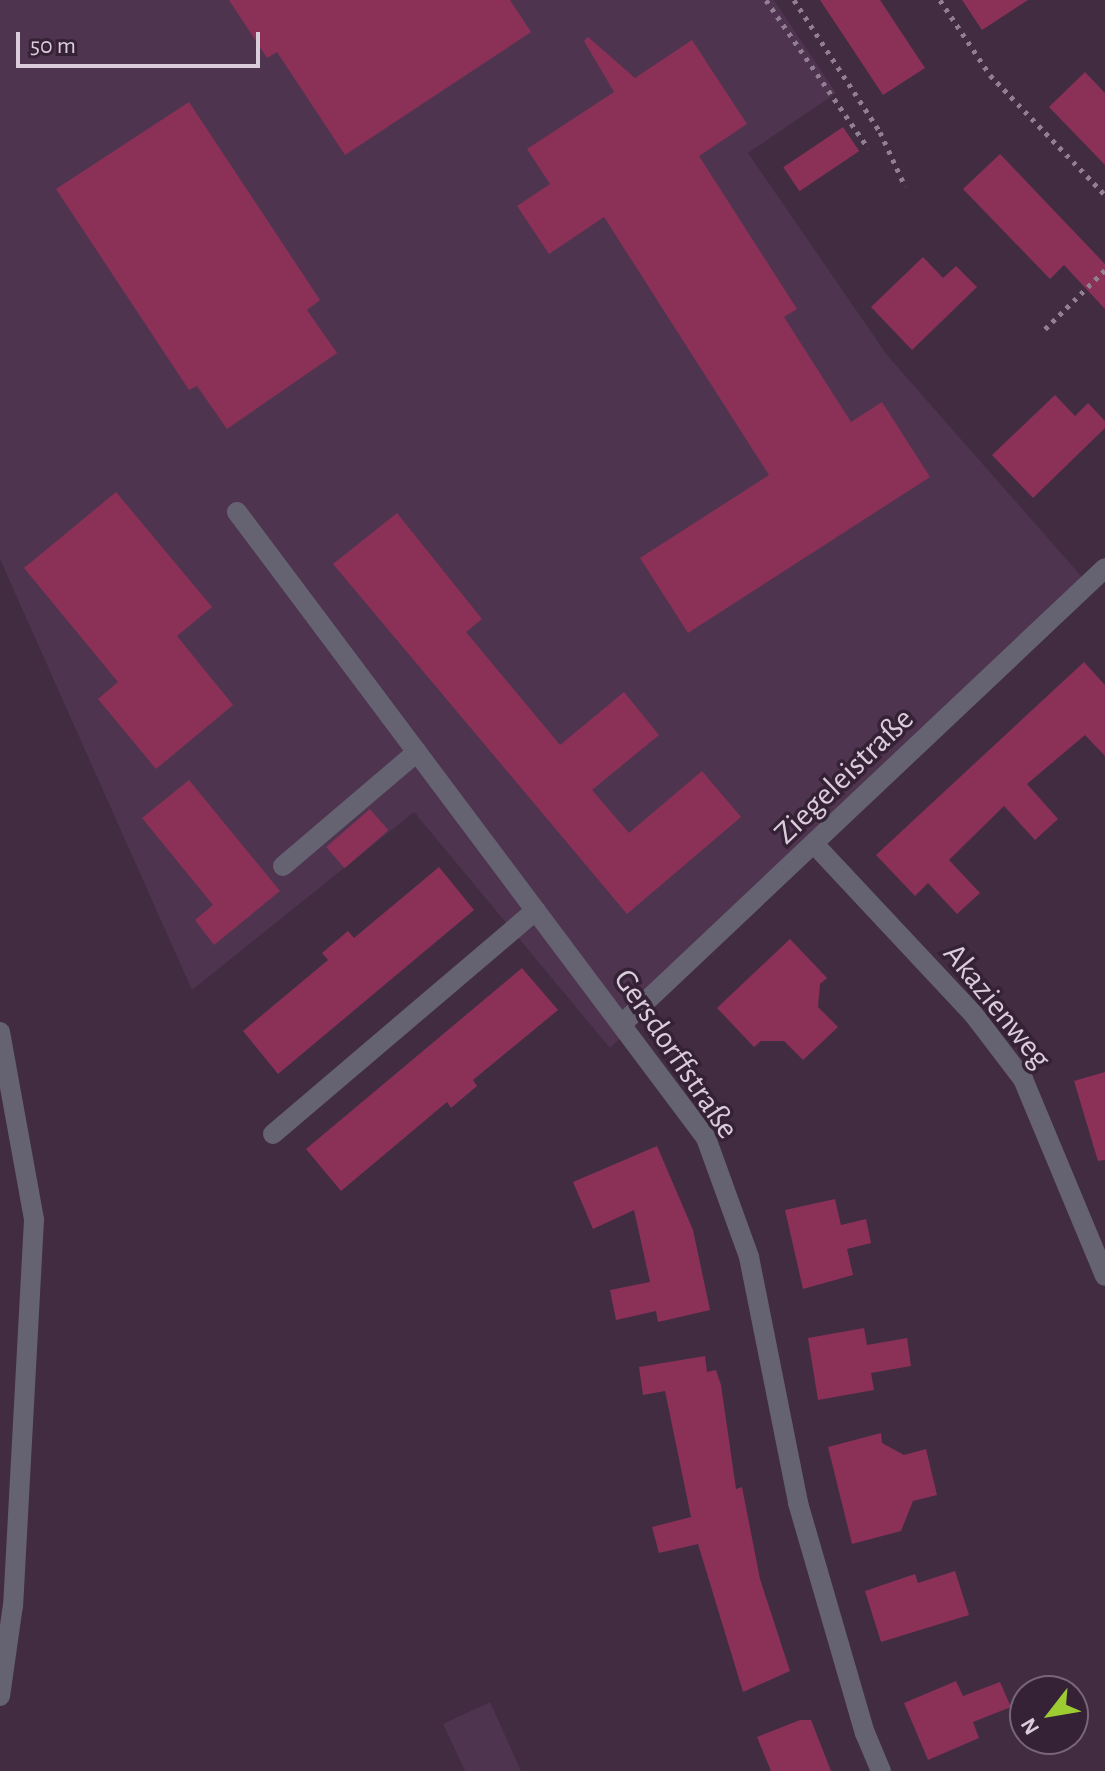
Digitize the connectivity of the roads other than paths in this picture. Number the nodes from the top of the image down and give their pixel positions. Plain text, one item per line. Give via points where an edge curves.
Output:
1 (237, 512) dead end
2 (1105, 568) edge
3 (417, 752) junction
4 (816, 846) junction
5 (283, 866) dead end
6 (536, 910) junction
7 (622, 1024) junction
8 (0, 1032) edge
9 (273, 1134) dead end
10 (1105, 1276) edge
11 (0, 1696) edge
12 (881, 1771) edge

1 - 3 street, Gersdorffstraße
2 - 4 street, Ziegeleistraße
3 - 5 street
3 - 6 street, Gersdorffstraße
4 - 7 street, Ziegeleistraße
4 - 10 street, Akazienweg via 974,1015 1023,1079
6 - 7 street, Gersdorffstraße
6 - 9 street
7 - 12 street, Gersdorffstraße via 706,1138 749,1257 798,1503 865,1733
8 - 11 street via 34,1220 13,1605

